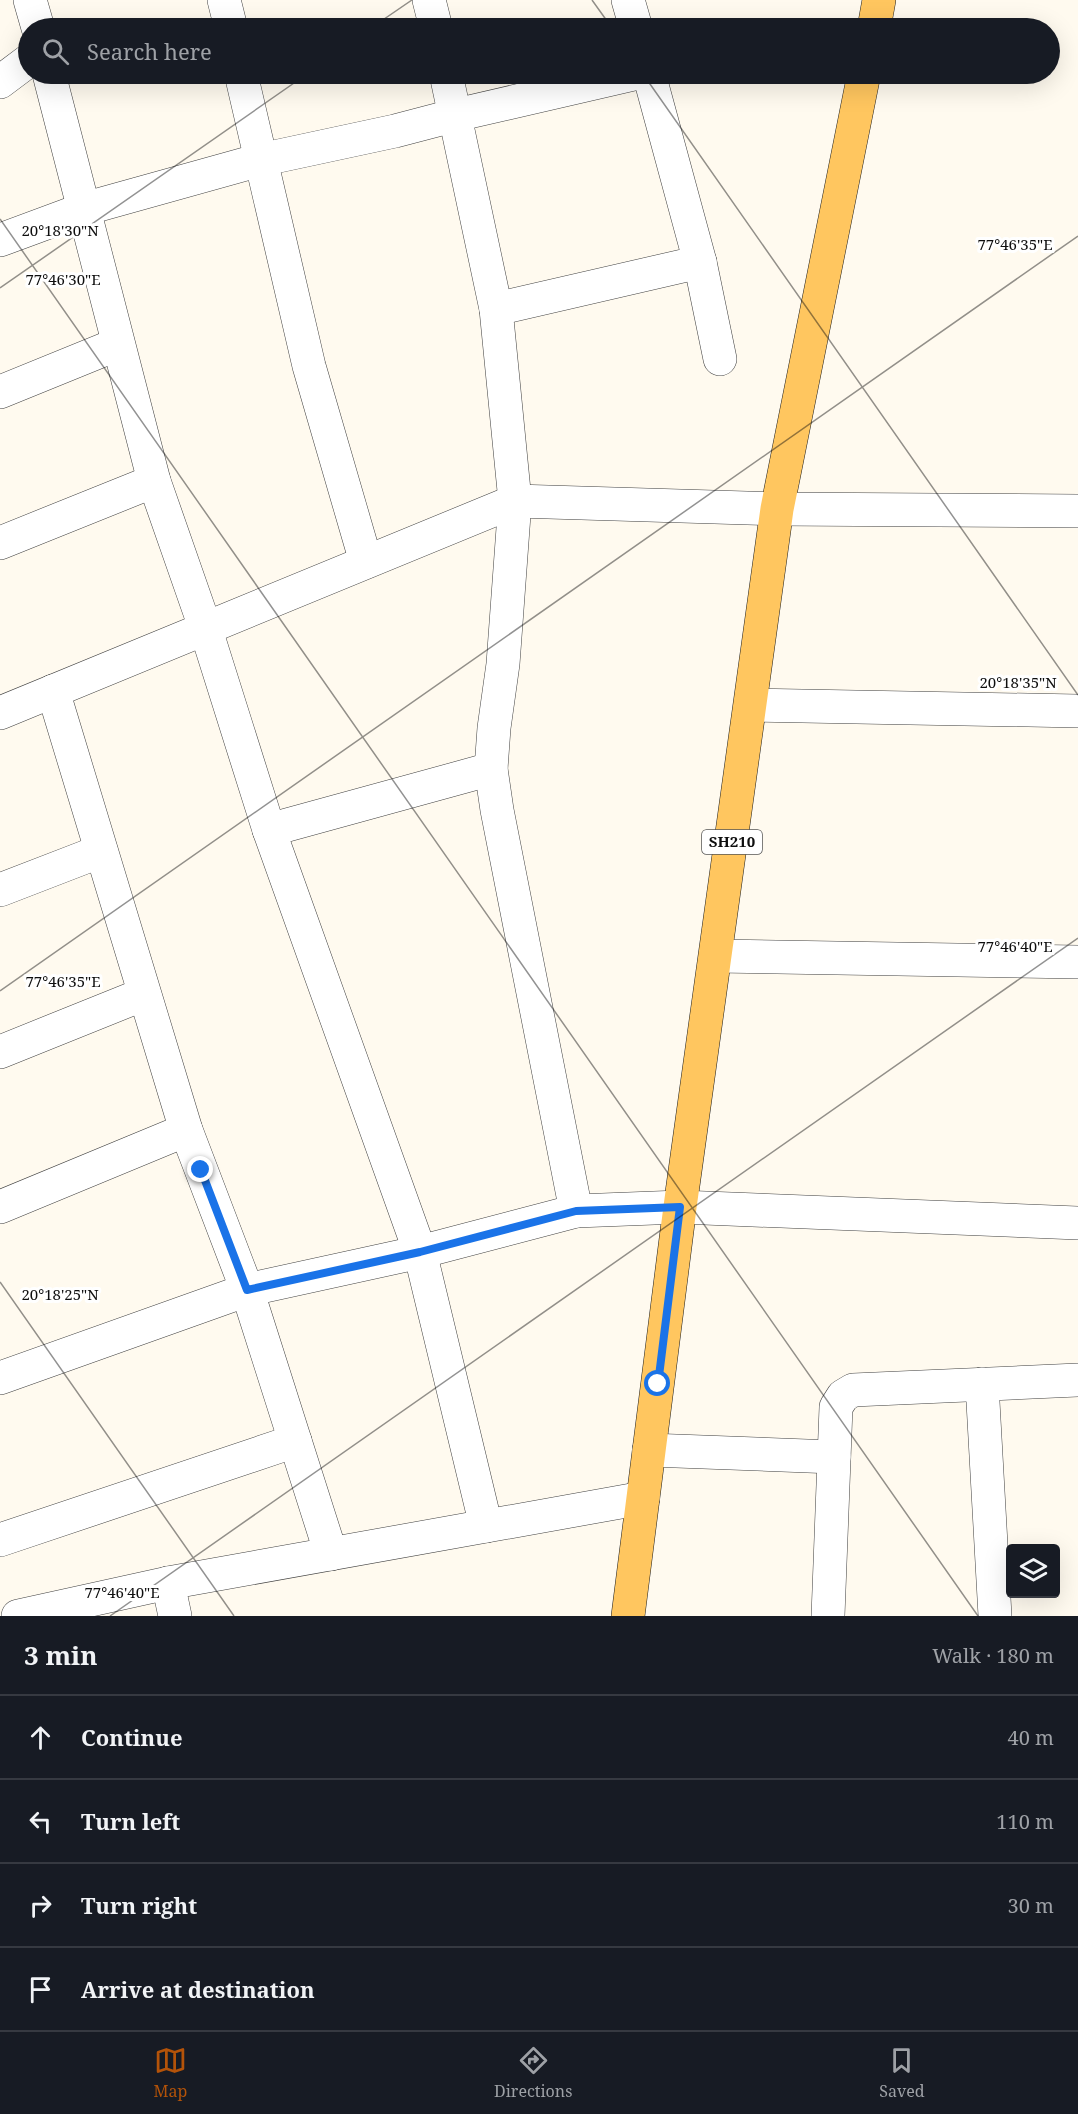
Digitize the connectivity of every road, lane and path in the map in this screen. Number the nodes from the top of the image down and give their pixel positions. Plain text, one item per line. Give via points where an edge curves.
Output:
1 (30, 0) edge
2 (224, 0) edge
3 (429, 0) edge
4 (628, 0) edge
5 (879, 0) edge
6 (35, 18) edge
7 (228, 18) edge
8 (434, 18) edge
9 (633, 18) edge
10 (876, 18) edge
11 (18, 68) edge
12 (0, 82) edge
13 (52, 84) edge
14 (243, 84) edge
15 (448, 84) edge
16 (590, 84) edge
17 (652, 84) edge
18 (862, 84) edge
19 (456, 114) junction
20 (260, 160) junction
21 (84, 210) junction
22 (0, 240) edge
23 (700, 262) junction
24 (496, 309) junction
25 (118, 344) junction
26 (720, 359) dead end
27 (0, 392) edge
28 (154, 481) junction
29 (515, 501) junction
30 (777, 509) junction
31 (1078, 511) edge
32 (0, 543) edge
33 (366, 562) junction
34 (206, 630) junction
35 (53, 692) junction
36 (750, 705) junction
37 (1078, 711) edge
38 (0, 713) edge
39 (491, 769) junction
40 (269, 830) junction
41 (101, 851) junction
42 (0, 890) edge
43 (717, 956) junction
44 (1078, 962) edge
45 (144, 993) junction
46 (0, 1052) edge
47 (186, 1130) junction
48 (0, 1207) edge
49 (680, 1207) junction
50 (576, 1211) junction
51 (1078, 1223) edge
52 (420, 1252) junction
53 (247, 1290) junction
54 (0, 1378) edge
55 (1078, 1380) edge
56 (982, 1384) junction
57 (295, 1441) junction
58 (649, 1450) junction
59 (834, 1457) junction
60 (643, 1498) junction
61 (486, 1526) junction
62 (0, 1540) edge
63 (331, 1554) junction
64 (168, 1583) junction
65 (18, 1616) edge
66 (175, 1616) edge
67 (628, 1616) edge
68 (828, 1616) edge
69 (995, 1616) edge

1 - 6 street
2 - 7 street
3 - 8 street
4 - 9 street
5 - 10 main road
11 - 12 street
13 - 21 street
14 - 20 street
15 - 19 street
16 - 19 street
17 - 23 street
18 - 30 main road, SH210
19 - 20 street
19 - 24 street
20 - 21 street
20 - 33 street via 309,366
21 - 22 street
21 - 25 street
23 - 24 street
23 - 26 street
24 - 29 street
25 - 27 street
25 - 28 street
28 - 32 street
28 - 34 street
29 - 30 street
29 - 33 street
29 - 39 street
30 - 31 street
30 - 36 main road, SH210
33 - 34 street
34 - 35 street
34 - 40 street
35 - 38 street
35 - 41 street
36 - 37 street
36 - 43 main road, SH210
39 - 40 street
39 - 50 street
40 - 52 street
41 - 42 street
41 - 45 street
43 - 44 street
43 - 49 main road, SH210
45 - 46 street
45 - 47 street
47 - 48 street
47 - 53 street
49 - 50 street
49 - 51 street
49 - 58 main road, SH210
50 - 52 street
52 - 53 street
52 - 61 street
53 - 54 street
53 - 57 street
55 - 56 street
56 - 59 street via 854,1389 836,1407
56 - 69 street
57 - 62 street
57 - 63 street
58 - 59 street
58 - 60 main road, SH210
59 - 68 street
60 - 61 street
60 - 67 main road, SH210
61 - 63 street
63 - 64 street
64 - 65 street
64 - 66 street

